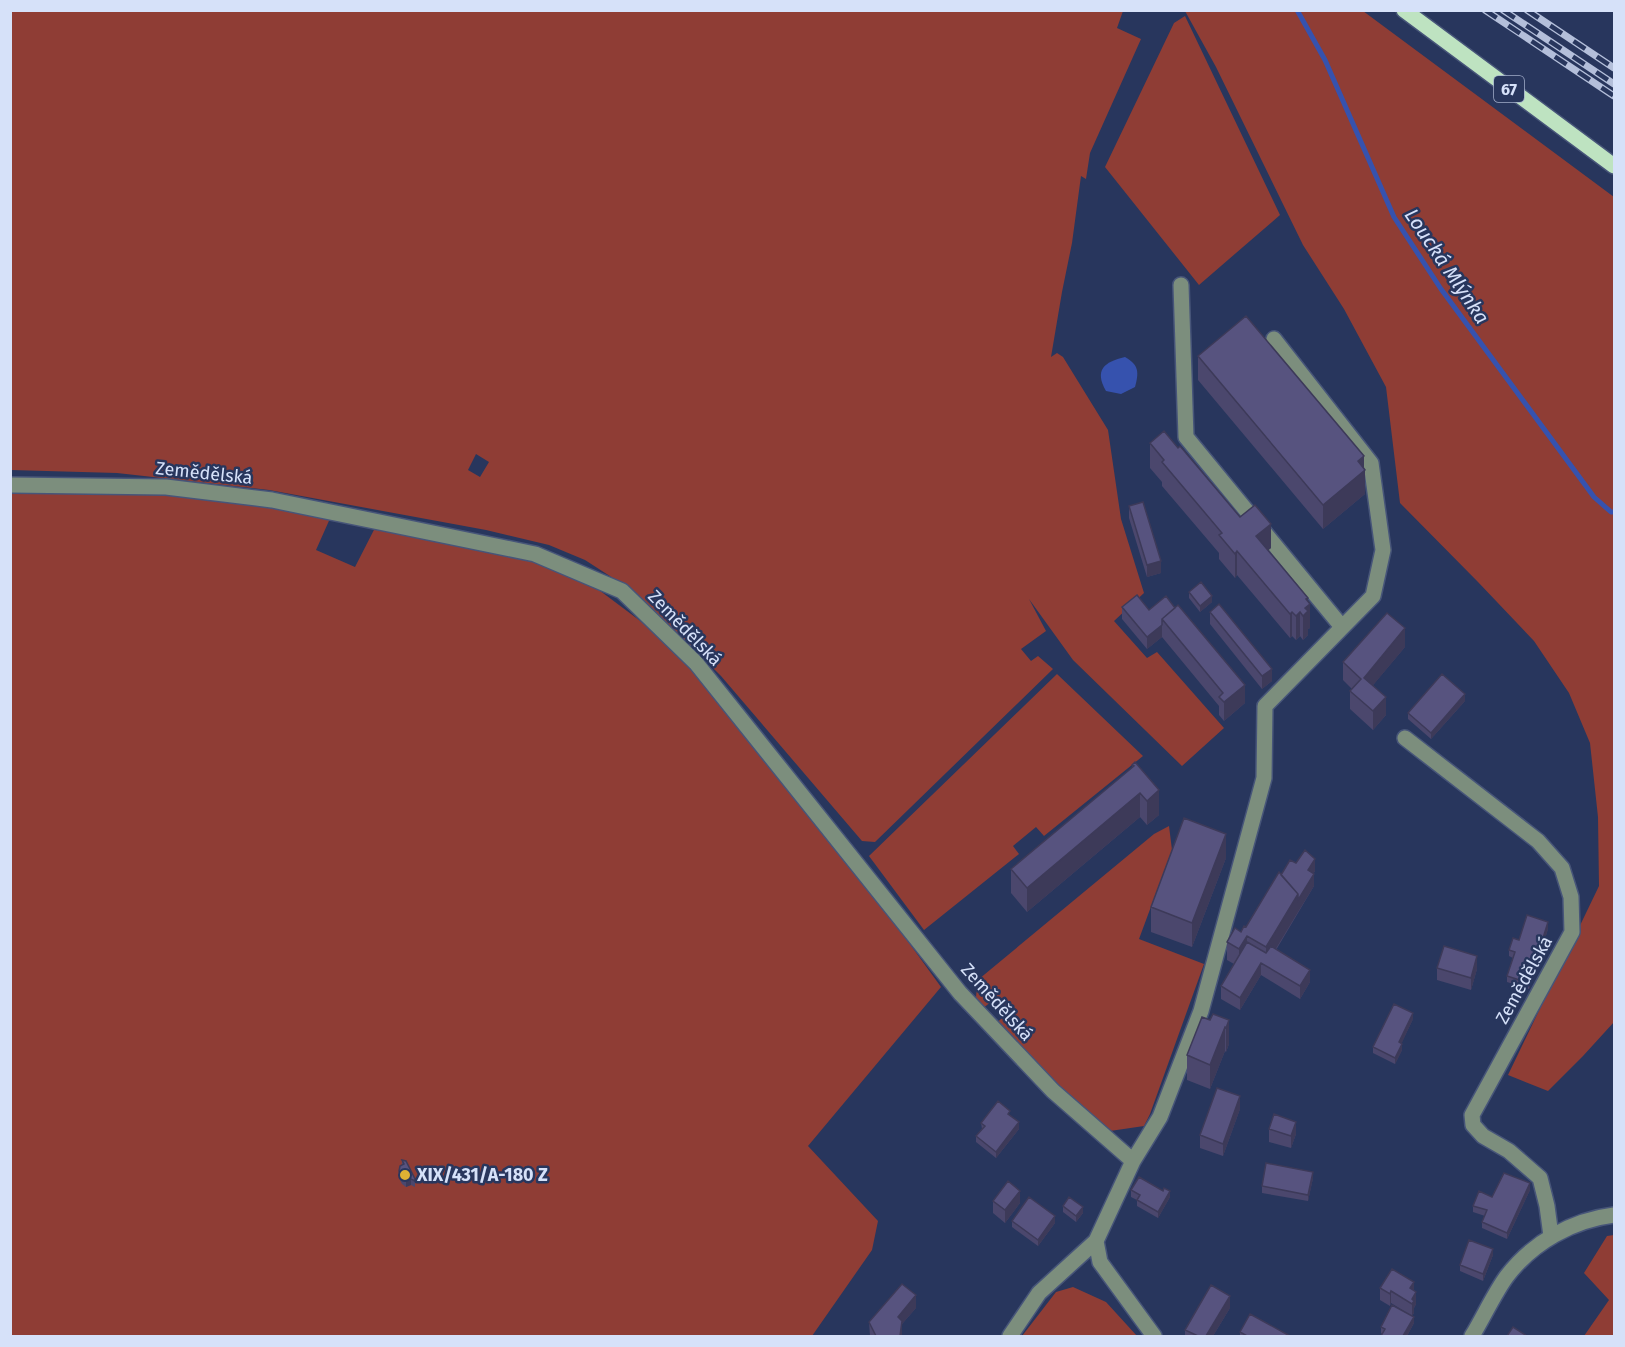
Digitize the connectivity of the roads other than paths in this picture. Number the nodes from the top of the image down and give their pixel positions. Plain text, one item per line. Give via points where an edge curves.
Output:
1 (1404, 10) edge
2 (1614, 166) edge
3 (1181, 285) dead end
4 (1274, 339) dead end
5 (10, 485) edge
6 (1342, 627) junction
7 (1405, 738) dead end
8 (1133, 1161) junction
9 (1614, 1215) edge
10 (1551, 1236) junction
11 (1096, 1240) junction
12 (1010, 1336) edge
13 (1154, 1336) edge
14 (1472, 1336) edge

1 - 2 main road, 67
3 - 6 street via 1186,437
4 - 6 street via 1371,463 1383,550 1373,596
5 - 8 street, Zemědělská via 166,487 272,500 535,554 622,591 696,663 960,993 1053,1091
6 - 8 street via 1265,706 1264,778 1201,1011 1160,1117
7 - 10 street, Zemědělská via 1538,841 1562,868 1570,897 1572,932 1472,1115 1473,1125 1483,1136 1509,1151 1540,1178
8 - 11 street
9 - 10 street
10 - 14 street via 1507,1276
11 - 12 street via 1039,1293
11 - 13 street via 1100,1262

